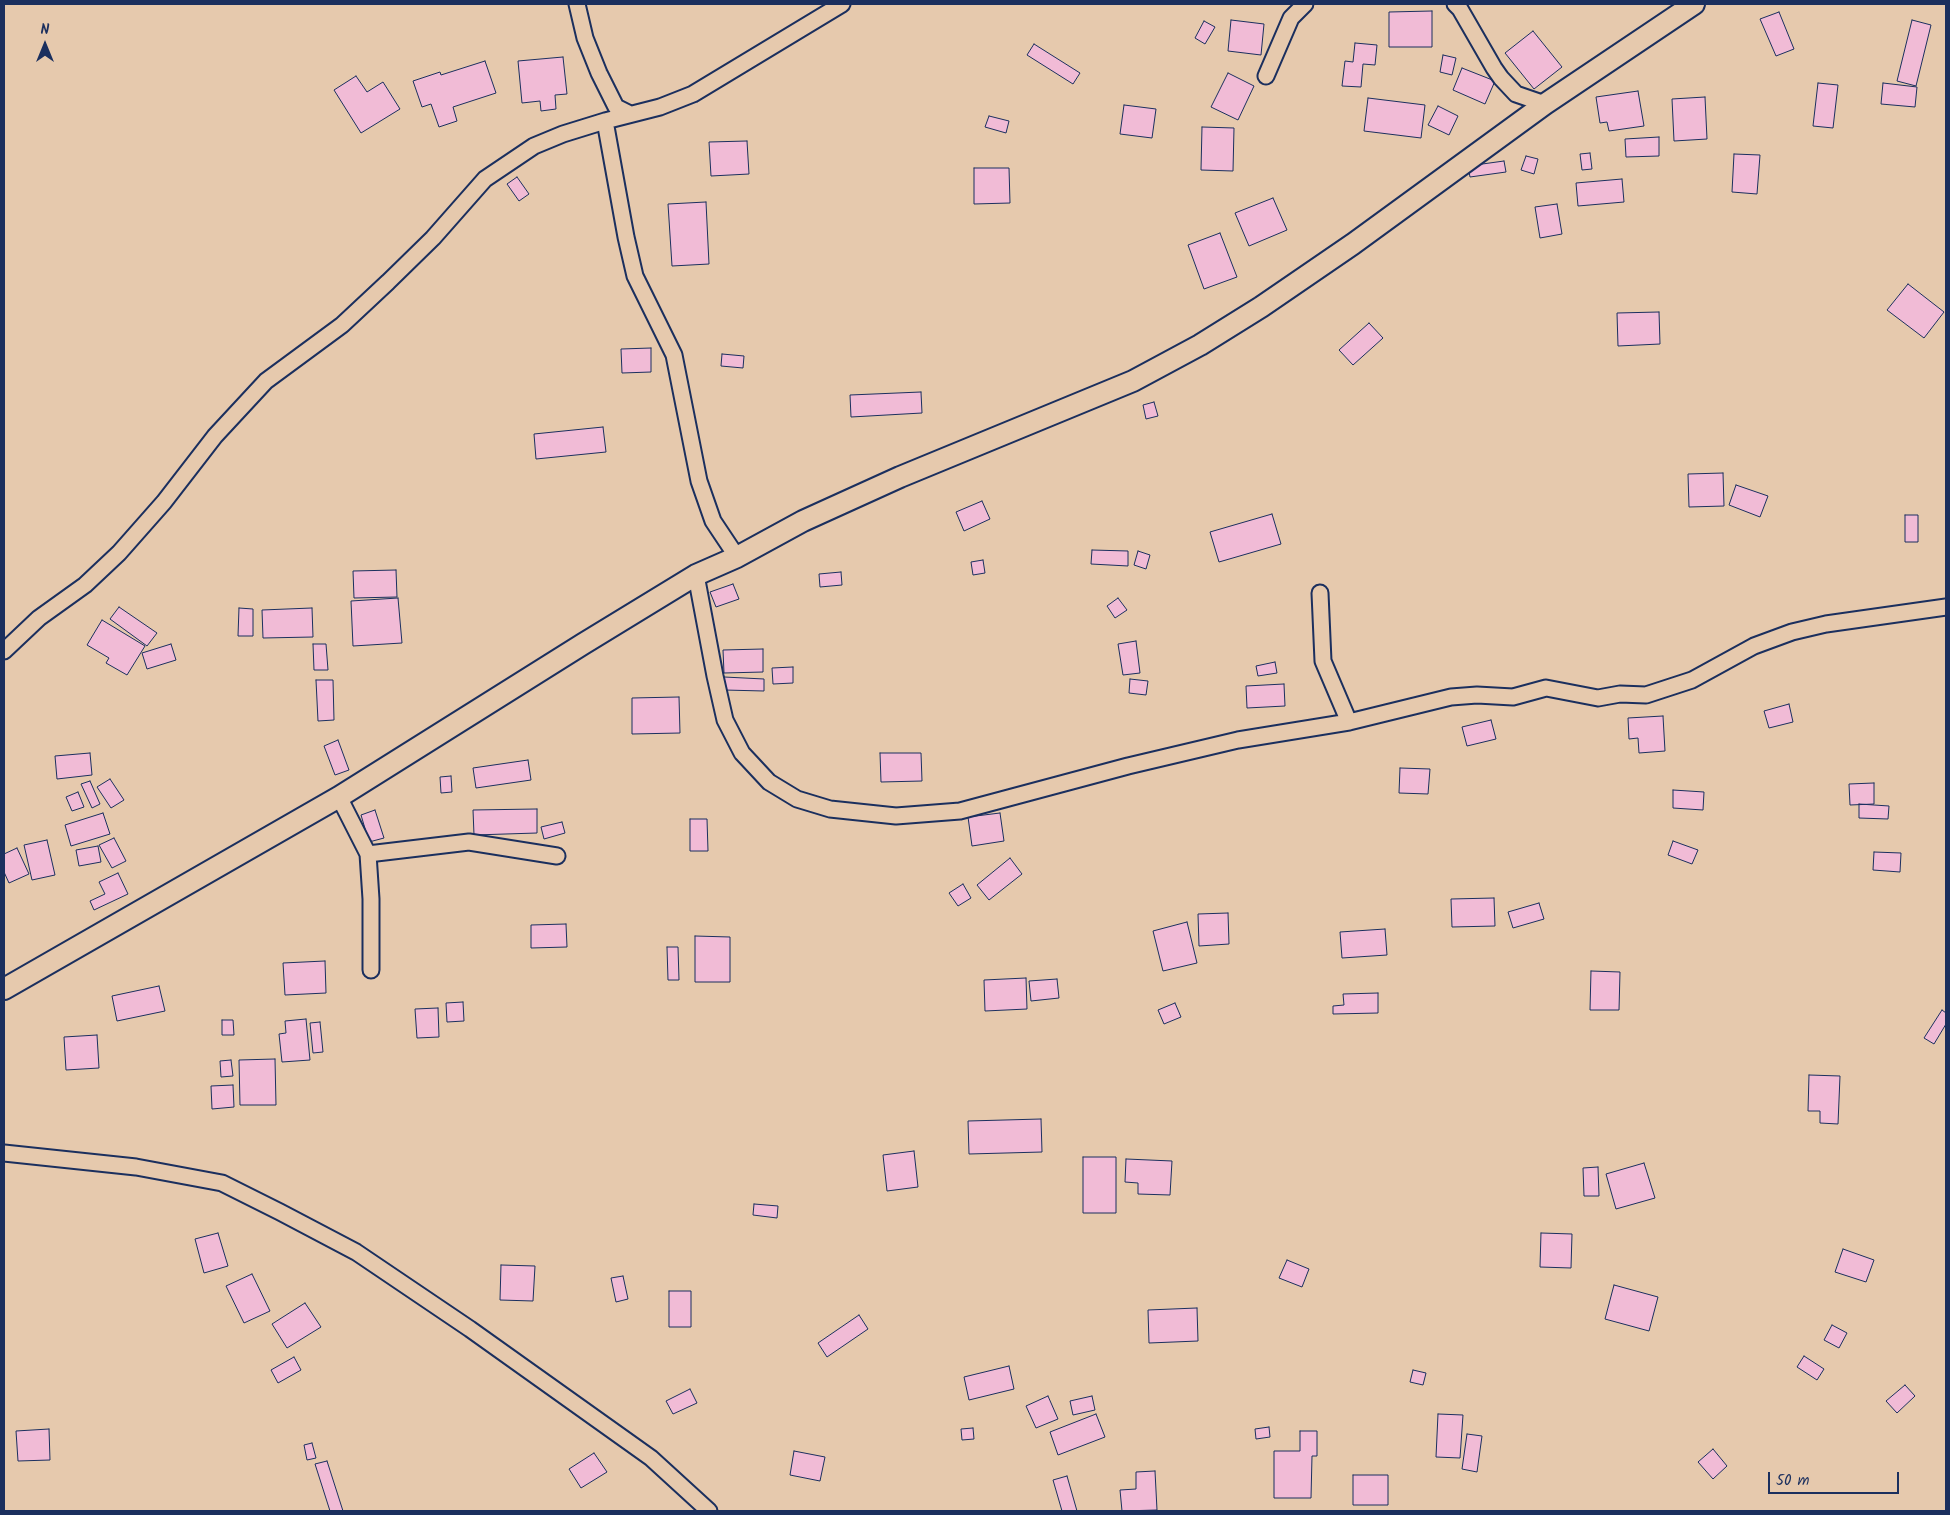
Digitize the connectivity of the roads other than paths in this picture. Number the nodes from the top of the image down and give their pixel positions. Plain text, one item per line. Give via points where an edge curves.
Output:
1 (577, 4) edge
2 (842, 4) edge
3 (1305, 4) edge
4 (1455, 4) edge
5 (1694, 4) edge
6 (1266, 76) dead end
7 (1545, 104) junction
8 (630, 114) junction
9 (605, 121) junction
10 (737, 557) junction
11 (696, 575) junction
12 (1320, 593) dead end
13 (1946, 607) edge
14 (4, 652) edge
15 (1349, 722) junction
16 (339, 797) junction
17 (368, 854) junction
18 (558, 856) dead end
19 (371, 970) dead end
20 (4, 989) edge
21 (4, 1153) edge
22 (709, 1511) edge

1 - 8 street via 598,73 616,108
2 - 8 street via 693,94
3 - 6 street via 1292,18
4 - 7 street via 1501,78 1516,94
5 - 7 main road
7 - 10 main road via 1352,244 1200,345 1133,381 802,521
8 - 9 street
9 - 10 street via 635,276 674,355 699,481 713,521
9 - 14 street via 534,146 485,180 433,238 342,325 266,382 215,436 164,502 118,553 85,585 39,618
10 - 11 main road
11 - 15 street via 725,720 742,752 769,782 797,799 830,809 896,816 960,811 1238,740
11 - 16 main road
12 - 15 street via 1323,661
13 - 15 street via 1844,621 1792,632 1754,646 1692,680 1646,695 1620,694 1598,698 1546,688 1513,697 1451,697
16 - 17 street
16 - 20 main road
17 - 18 street via 469,842
17 - 19 street
21 - 22 street via 136,1167 222,1183 280,1212 356,1252 470,1328 652,1458

